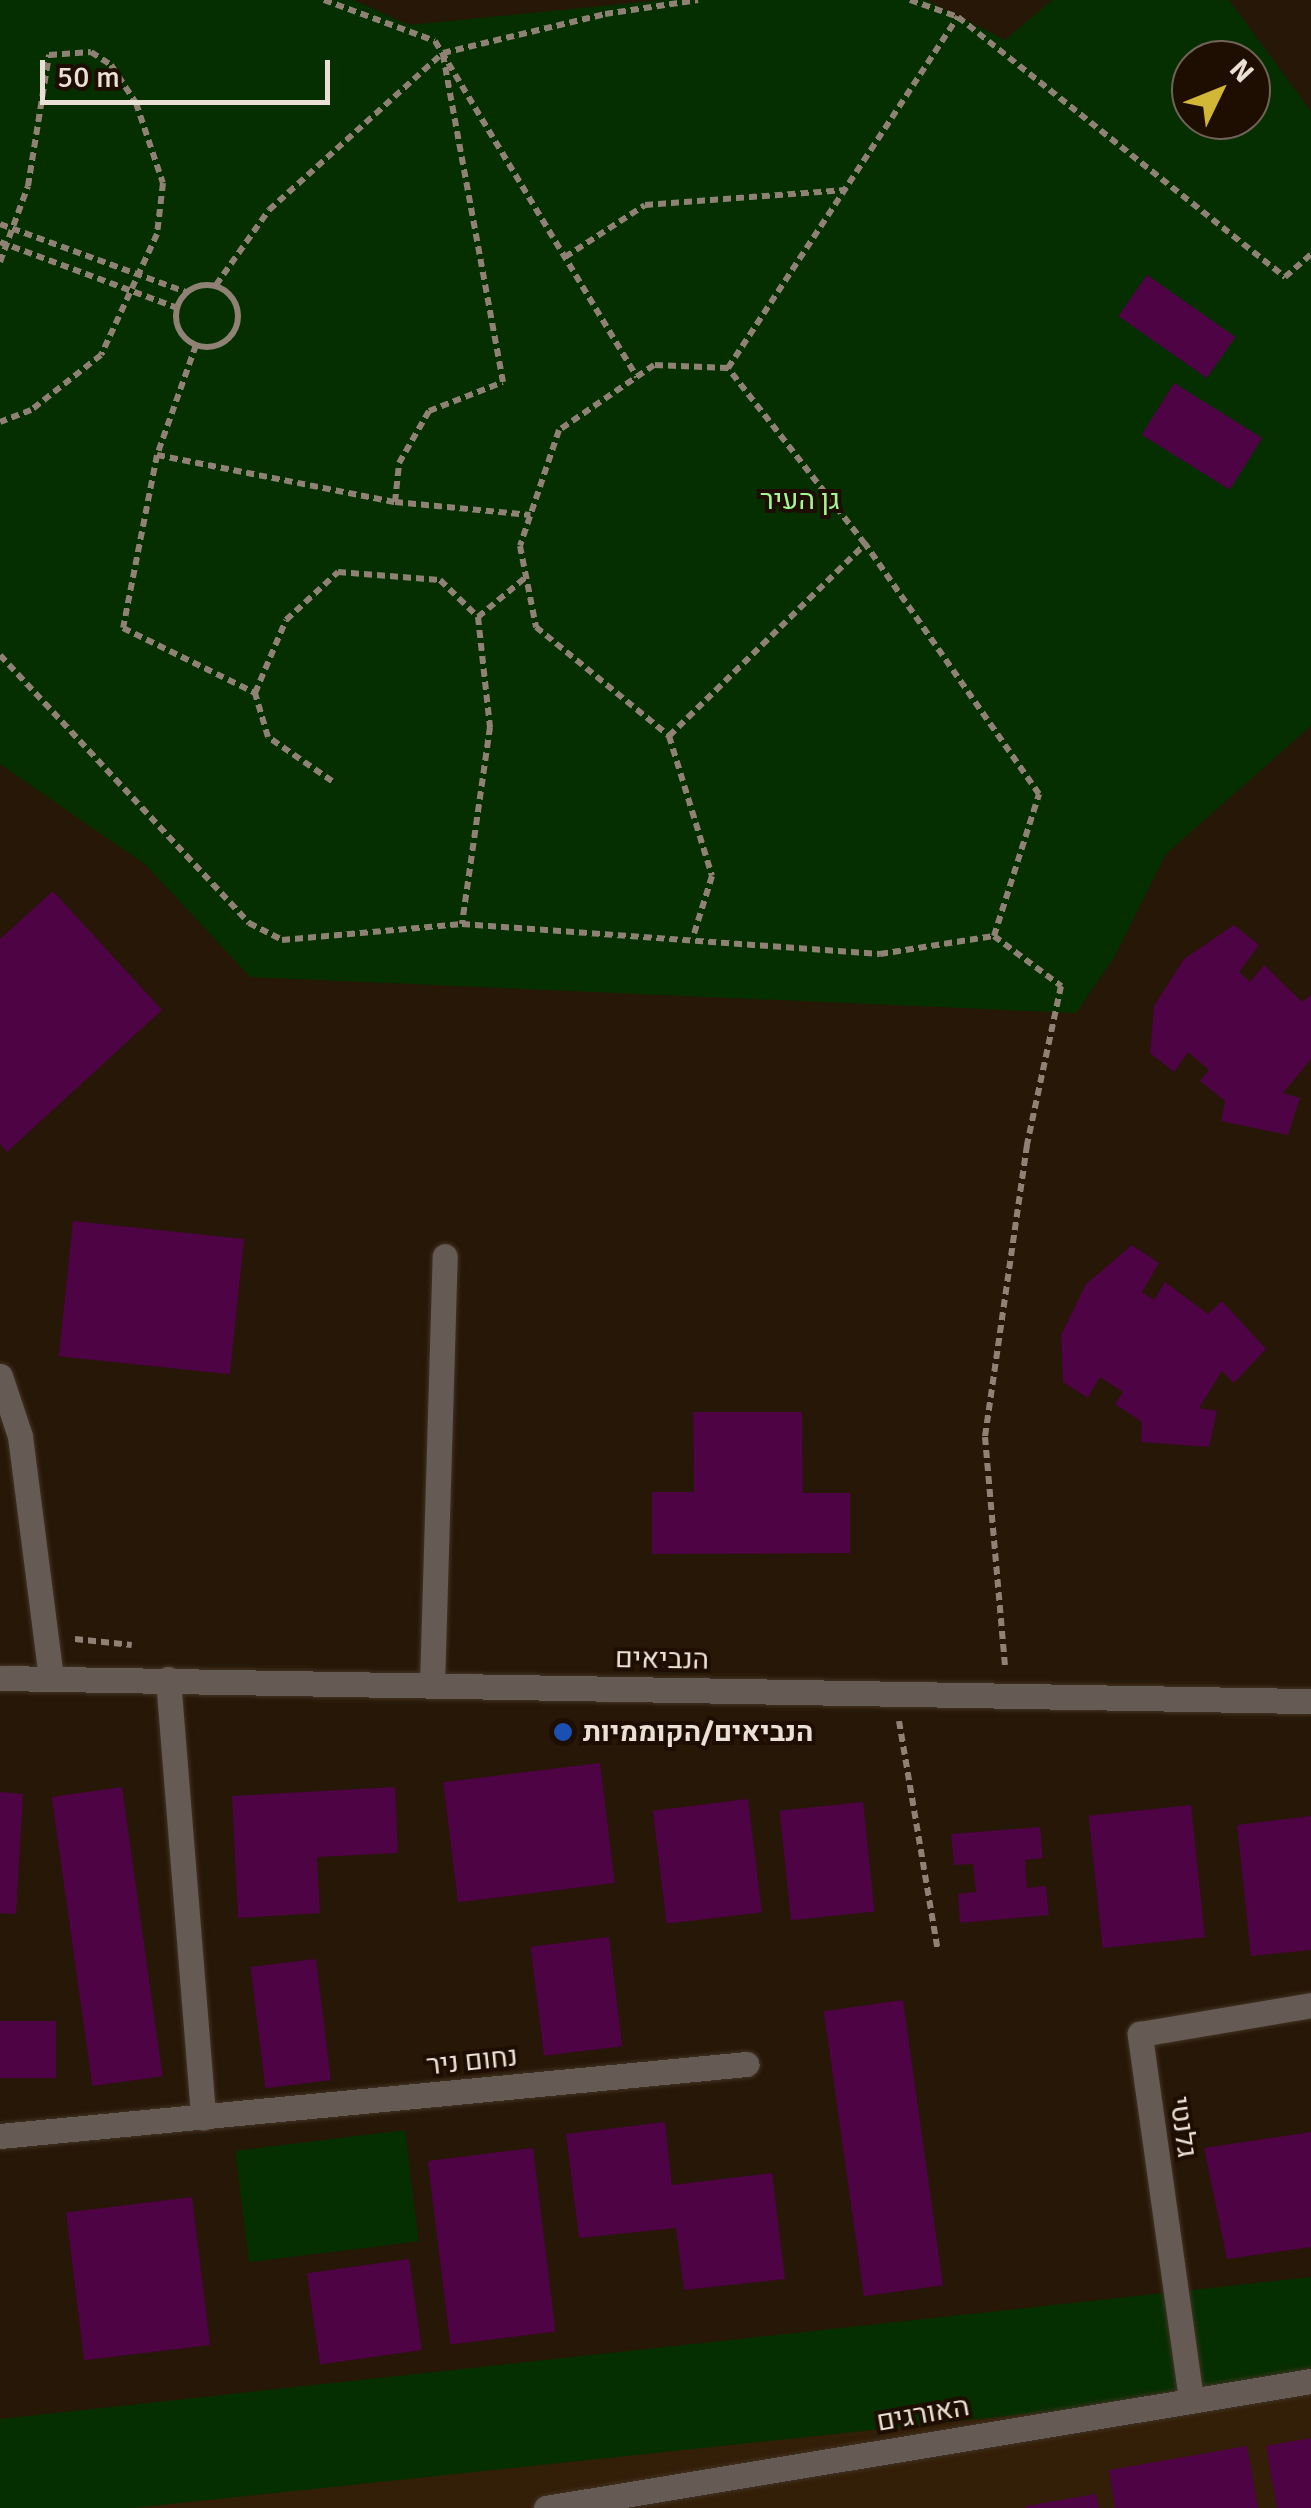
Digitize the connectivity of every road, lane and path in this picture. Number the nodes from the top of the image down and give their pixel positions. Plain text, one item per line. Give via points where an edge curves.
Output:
1 (324, 0) edge
2 (698, 0) edge
3 (910, 0) edge
4 (958, 17) junction
5 (442, 53) junction
6 (845, 190) junction
7 (0, 224) edge
8 (16, 230) junction
9 (0, 242) edge
10 (9, 245) junction
11 (1311, 254) edge
12 (564, 257) junction
13 (0, 262) edge
14 (142, 276) junction
15 (216, 285) junction
16 (134, 290) junction
17 (186, 292) junction
18 (177, 308) junction
19 (196, 345) junction
20 (728, 368) junction
21 (637, 377) junction
22 (0, 422) edge
23 (157, 455) junction
24 (395, 502) junction
25 (530, 515) junction
26 (865, 544) junction
27 (526, 577) junction
28 (478, 617) junction
29 (0, 655) edge
30 (255, 693) junction
31 (669, 736) junction
32 (332, 781) dead end
33 (462, 924) junction
34 (994, 936) junction
35 (693, 937) junction
36 (446, 1256) dead end
37 (0, 1376) edge
38 (4, 1676) edge
39 (51, 1677) junction
40 (168, 1679) junction
41 (432, 1685) junction
42 (894, 1694) junction
43 (1008, 1696) junction
44 (1311, 1701) edge
45 (938, 1952) dead end
46 (1311, 2006) edge
47 (747, 2064) dead end
48 (203, 2118) junction
49 (0, 2136) edge
50 (1311, 2381) edge
51 (1191, 2399) junction
52 (546, 2508) edge

1 - 5 path via 435,41
2 - 5 path via 605,14
3 - 4 path
4 - 6 path
4 - 11 path via 1285,277
5 - 12 path
5 - 15 path via 269,210
5 - 24 path via 502,382 430,410 399,463
6 - 12 path via 644,206
6 - 20 path
7 - 8 path
8 - 10 path
8 - 14 path
8 - 14 path via 48,55 91,52 111,65 136,103 163,184 158,234
9 - 10 path
10 - 13 path
10 - 16 path
12 - 21 path
14 - 16 path
14 - 17 path
15 - 17 path
15 - 19 path via 233,296 238,326 216,346
16 - 18 path
16 - 22 path via 102,354 31,410
17 - 18 path
18 - 19 path via 180,332
19 - 23 path
20 - 21 path via 654,365
20 - 26 path
21 - 25 path via 558,430
23 - 24 path
23 - 30 path via 122,628
24 - 25 path
25 - 27 path via 520,546
26 - 31 path
26 - 34 path via 1039,794
27 - 28 path
27 - 31 path via 536,627
28 - 30 path via 440,580 338,572 286,620
28 - 33 path via 490,727
29 - 33 path via 249,922 282,940
30 - 32 path via 268,737
31 - 35 path via 712,876
33 - 35 path
34 - 35 path via 880,954
34 - 43 path via 1062,986 1027,1146 985,1437
36 - 41 street
37 - 39 street via 20,1436
38 - 39 street, הנביאים
39 - 40 street, הנביאים
40 - 41 street, הנביאים
40 - 48 street
41 - 42 street, הנביאים
42 - 43 street, הנביאים
42 - 45 path
43 - 44 street, הנביאים
46 - 51 street, גלנטי via 1140,2034
47 - 48 street, נחום ניר
48 - 49 street, נחום ניר
50 - 51 street, האורגים
51 - 52 street, האורגים

